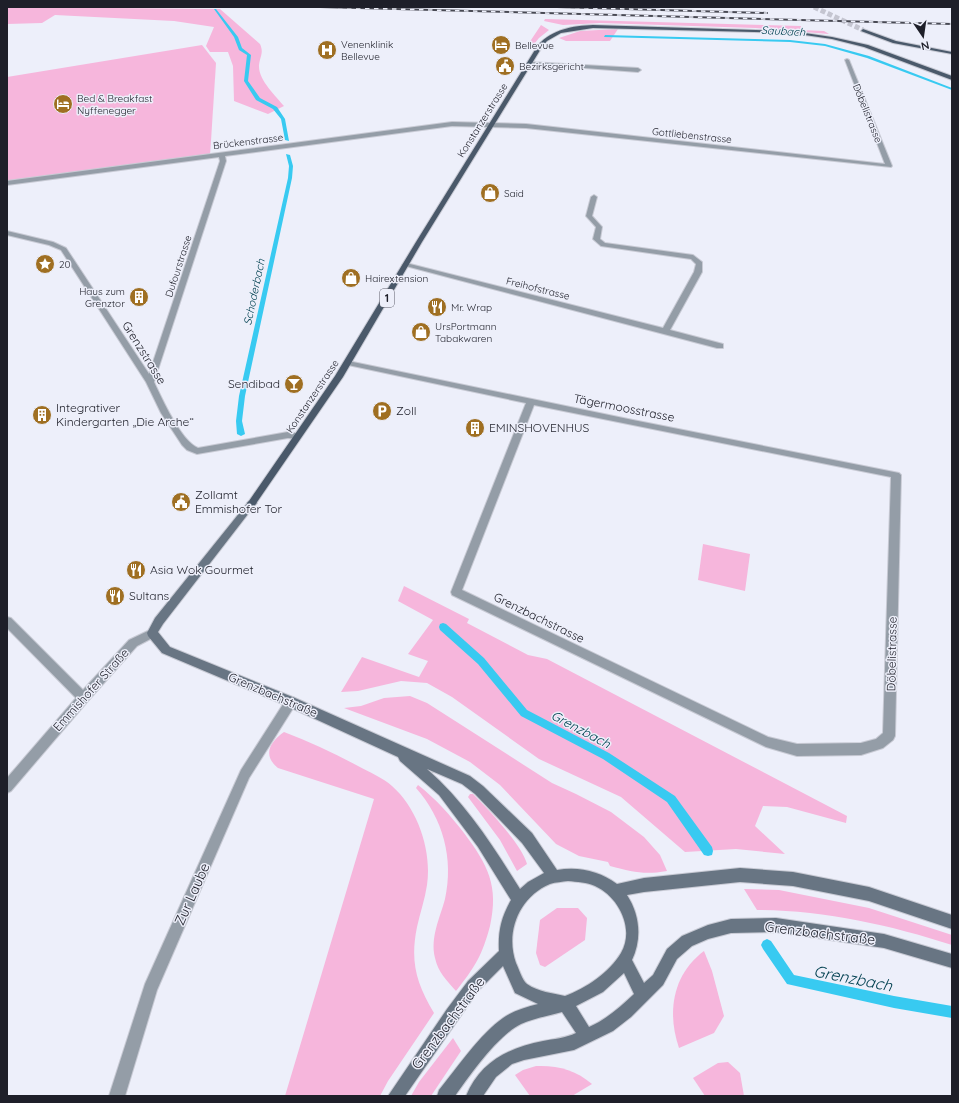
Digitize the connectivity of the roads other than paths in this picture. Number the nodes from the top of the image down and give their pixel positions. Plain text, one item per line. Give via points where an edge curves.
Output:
1 (863, 30) tunnel mouth
2 (952, 53) edge
3 (847, 60) dead end
4 (531, 63) junction
5 (638, 70) dead end
6 (952, 78) edge
7 (492, 125) junction
8 (222, 154) junction
9 (889, 166) joint
10 (7, 183) edge
11 (594, 197) dead end
12 (7, 233) edge
13 (406, 265) junction
14 (665, 331) junction
15 (720, 346) dead end
16 (348, 363) junction
17 (150, 382) junction
18 (531, 402) junction
19 (298, 436) junction
20 (896, 475) joint
21 (7, 621) edge
22 (152, 633) junction
23 (83, 698) junction
24 (291, 702) junction
25 (797, 750) joint
26 (398, 751) junction
27 (7, 787) edge
28 (554, 876) junction
29 (616, 891) junction
30 (519, 900) junction
31 (952, 922) edge
32 (506, 954) junction
33 (625, 961) junction
34 (952, 961) edge
35 (643, 996) junction
36 (565, 1003) junction
37 (586, 1036) junction
38 (117, 1096) edge
39 (396, 1096) edge
40 (445, 1096) edge
41 (474, 1096) edge

1 - 2 main road via 895,42
3 - 9 street, Döbelistrasse
4 - 5 street
4 - 6 main road, Konstanzerstrasse / 1 via 546,38 564,30 580,27 752,30 791,32 859,44
4 - 7 main road, Konstanzerstrasse / 1
7 - 8 street, Brückenstrasse via 432,126
7 - 9 street, Gottliebenstrasse via 526,126
7 - 13 main road, Konstanzerstrasse / 1
8 - 10 street, Brückenstrasse
8 - 17 street, Dufourstrasse via 223,161
11 - 14 street via 589,216 599,227 596,239 598,242 603,245 693,257 700,263 698,272
12 - 17 street, Grenzstrasse via 51,243 64,249
13 - 14 street, Freihofstrasse
13 - 16 main road, Konstanzerstrasse / 1
14 - 15 street, Freihofstrasse
16 - 18 street, Tägermoosstrasse
16 - 19 main road, Konstanzerstrasse / 1
17 - 19 street, Grenzstrasse via 165,413 190,448 197,450 288,435
18 - 20 street, Tägermoosstrasse
18 - 25 street, Grenzbachstrasse via 456,592 766,742
19 - 22 main road, Konstanzerstrasse / 1 via 252,503 158,621
20 - 25 street, Döbelistrasse via 889,736 879,744 861,749
21 - 23 street
22 - 23 street, Emmishofer Straße via 134,643
22 - 24 main road, Grenzbachstraße via 166,650
23 - 27 street, Emmishofer Straße
24 - 26 main road, Grenzbachstraße
24 - 38 street, Zur Laube via 245,774 150,989
26 - 28 main road, Grenzbachstraße via 448,771 479,790 527,838
26 - 30 main road, Grenzbachstraße via 443,791 482,842
28 - 29 main road via 581,874 600,880
28 - 30 main road via 531,887
29 - 31 main road via 644,885 740,875 793,879 869,894
29 - 33 main road via 632,922 633,937
30 - 32 main road via 508,927
32 - 36 main road via 521,988 537,997
32 - 39 main road, Grenzbachstraße via 473,986
33 - 35 main road
33 - 36 main road via 598,988
34 - 35 main road, Grenzbachstraße via 884,941 829,932 776,925 732,926 687,941 672,954 658,980
35 - 37 main road, Grenzbachstraße via 608,1026
36 - 37 main road
36 - 40 main road via 526,1014 509,1022 477,1054
37 - 41 main road, Grenzbachstraße via 574,1042 524,1052 507,1059 491,1072

